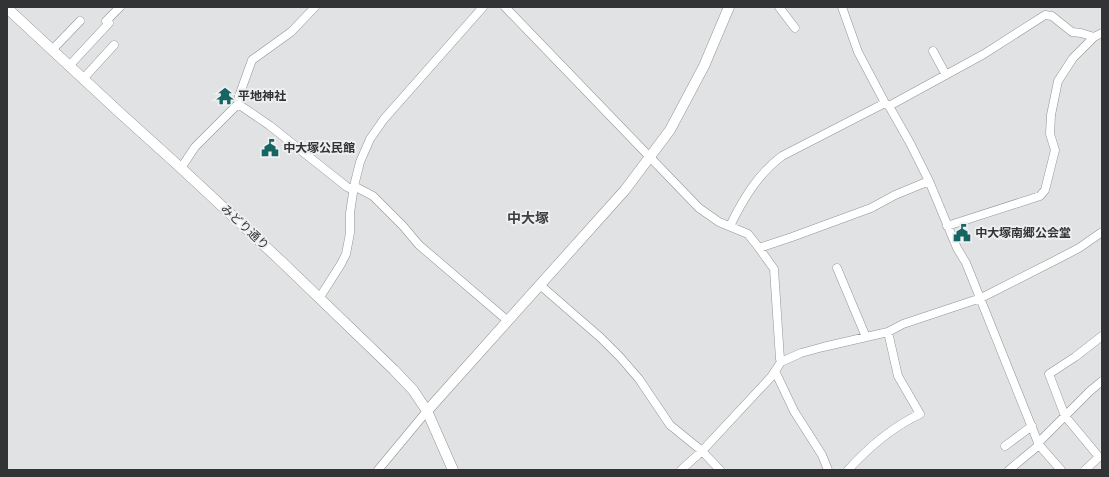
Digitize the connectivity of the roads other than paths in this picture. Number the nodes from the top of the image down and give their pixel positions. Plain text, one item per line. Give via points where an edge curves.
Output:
1 (120, 7) edge
2 (315, 7) edge
3 (483, 7) edge
4 (505, 7) edge
5 (729, 7) edge
6 (779, 7) edge
7 (842, 7) edge
8 (7, 8) edge
9 (80, 21) dead end
10 (795, 28) dead end
11 (1102, 33) edge
12 (1094, 37) junction
13 (114, 45) dead end
14 (52, 50) junction
15 (933, 51) dead end
16 (69, 66) junction
17 (946, 75) junction
18 (83, 80) junction
19 (238, 104) junction
20 (887, 105) junction
21 (649, 157) junction
22 (181, 168) junction
23 (929, 181) junction
24 (354, 186) junction
25 (730, 226) junction
26 (947, 226) junction
27 (1102, 232) edge
28 (759, 248) junction
29 (837, 268) dead end
30 (540, 285) junction
31 (320, 297) junction
32 (981, 298) junction
33 (508, 320) junction
34 (888, 332) junction
35 (1102, 336) edge
36 (866, 337) junction
37 (781, 362) junction
38 (775, 371) junction
39 (1102, 381) edge
40 (427, 411) junction
41 (1065, 416) junction
42 (1032, 426) junction
43 (1039, 444) junction
44 (1005, 446) dead end
45 (702, 451) junction
46 (378, 470) edge
47 (453, 470) edge
48 (681, 470) edge
49 (720, 470) edge
50 (828, 470) edge
51 (848, 470) edge
52 (1009, 470) edge
53 (1061, 470) edge
54 (1085, 470) edge

1 - 16 street via 106,21 109,24
2 - 19 street via 291,32 252,60
3 - 24 street via 384,119 370,139 360,162
4 - 21 street
5 - 21 street via 704,66 674,124
6 - 10 street
7 - 20 street via 858,52
8 - 14 street, みどり通り
9 - 14 street
11 - 12 street
12 - 17 street via 1072,32 1052,16 1045,15
12 - 26 street via 1073,58 1058,81 1051,115 1050,134 1054,150 1045,190 1040,196
13 - 18 street
14 - 16 street, みどり通り
15 - 17 street
16 - 18 street, みどり通り
17 - 20 street
18 - 22 street, みどり通り
19 - 22 street via 195,147
19 - 24 street via 269,125 344,185 351,189
20 - 23 street
20 - 25 street via 782,156 770,165 743,201
21 - 25 street via 699,208 719,222
21 - 30 street via 625,190
22 - 31 street, みどり通り
23 - 26 street
23 - 28 street via 895,194 871,208
24 - 31 street via 346,254
24 - 33 street via 373,196 403,226 418,246
25 - 28 street via 748,234
26 - 32 street
27 - 32 street via 1079,248
28 - 37 street via 774,269
29 - 36 street
30 - 33 street
30 - 45 street via 620,357 639,379 670,425
31 - 40 street, みどり通り via 413,390
32 - 34 street via 903,324
32 - 42 street
33 - 40 street
34 - 36 street
34 - 51 street via 898,376 920,414 892,430
35 - 41 street via 1049,374
36 - 37 street via 801,353
37 - 38 street
38 - 45 street
38 - 50 street via 794,411 822,455
39 - 41 street
40 - 46 street
40 - 47 street, みどり通り
41 - 43 street
41 - 54 street via 1099,457
42 - 43 street
42 - 44 street
43 - 52 street
43 - 53 street
45 - 48 street
45 - 49 street

